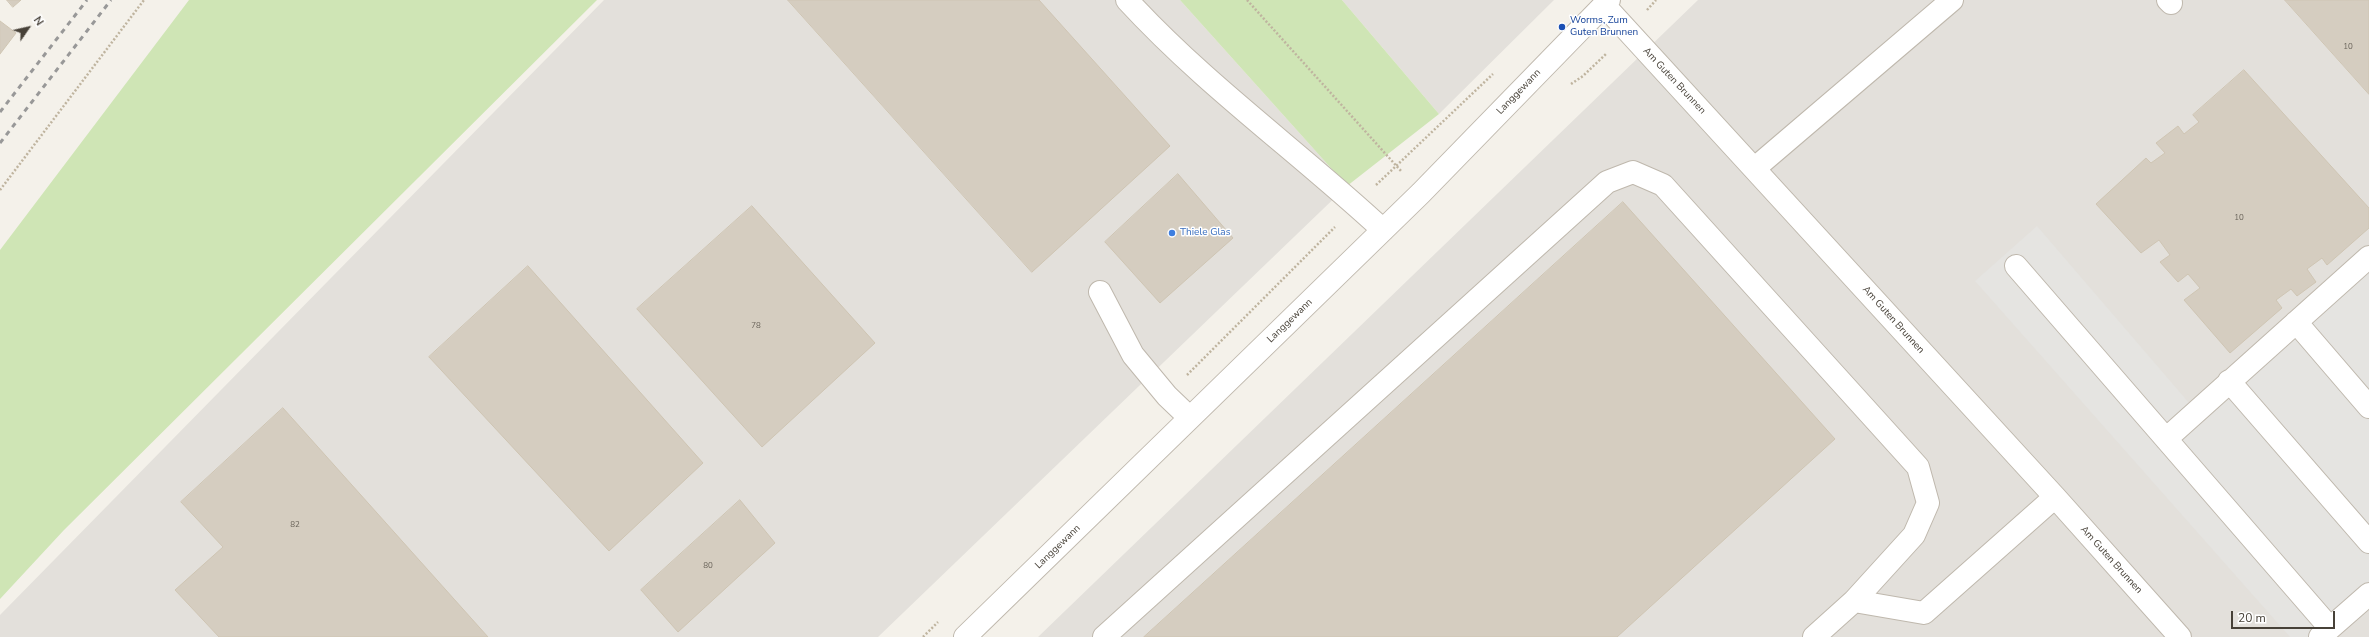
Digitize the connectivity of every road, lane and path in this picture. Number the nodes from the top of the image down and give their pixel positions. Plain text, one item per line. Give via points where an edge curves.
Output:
1 (144, 0) edge
2 (1127, 0) edge
3 (1247, 0) edge
4 (1952, 0) edge
5 (1606, 3) edge
6 (1498, 69) dead end
7 (1395, 164) junction
8 (1755, 168) junction
9 (0, 190) edge
10 (1421, 194) junction
11 (1356, 205) junction
12 (1383, 230) junction
13 (2366, 265) edge
14 (2016, 266) dead end
15 (1100, 292) dead end
16 (2296, 322) junction
17 (2229, 381) junction
18 (1167, 396) junction
19 (2369, 407) edge
20 (1190, 418) junction
21 (2166, 439) junction
22 (2056, 497) junction
23 (2369, 542) edge
24 (2369, 594) edge
25 (1854, 601) junction
26 (940, 621) dead end
27 (2325, 633) edge
28 (923, 637) edge
29 (966, 637) edge
30 (1104, 637) edge
31 (1814, 637) edge
32 (2180, 637) edge

1 - 9 path
2 - 11 street via 1161,37 1230,100
3 - 7 path
4 - 8 street
5 - 8 street, Am Guten Brunnen
5 - 10 street, Langgewann
6 - 7 path
7 - 10 path
7 - 11 path
8 - 22 street, Am Guten Brunnen
10 - 12 street, Langgewann
11 - 12 street
11 - 18 path
12 - 20 street, Langgewann
13 - 16 street
14 - 21 street
15 - 18 street via 1133,355
16 - 17 street
16 - 19 street
17 - 21 street
17 - 23 street
18 - 20 street
20 - 29 street, Langgewann
21 - 27 street
22 - 25 street via 1924,613
22 - 32 street, Am Guten Brunnen
24 - 27 street
25 - 30 street via 1914,535 1928,504 1918,467 1662,185 1633,172 1607,182
25 - 31 street
26 - 28 path

